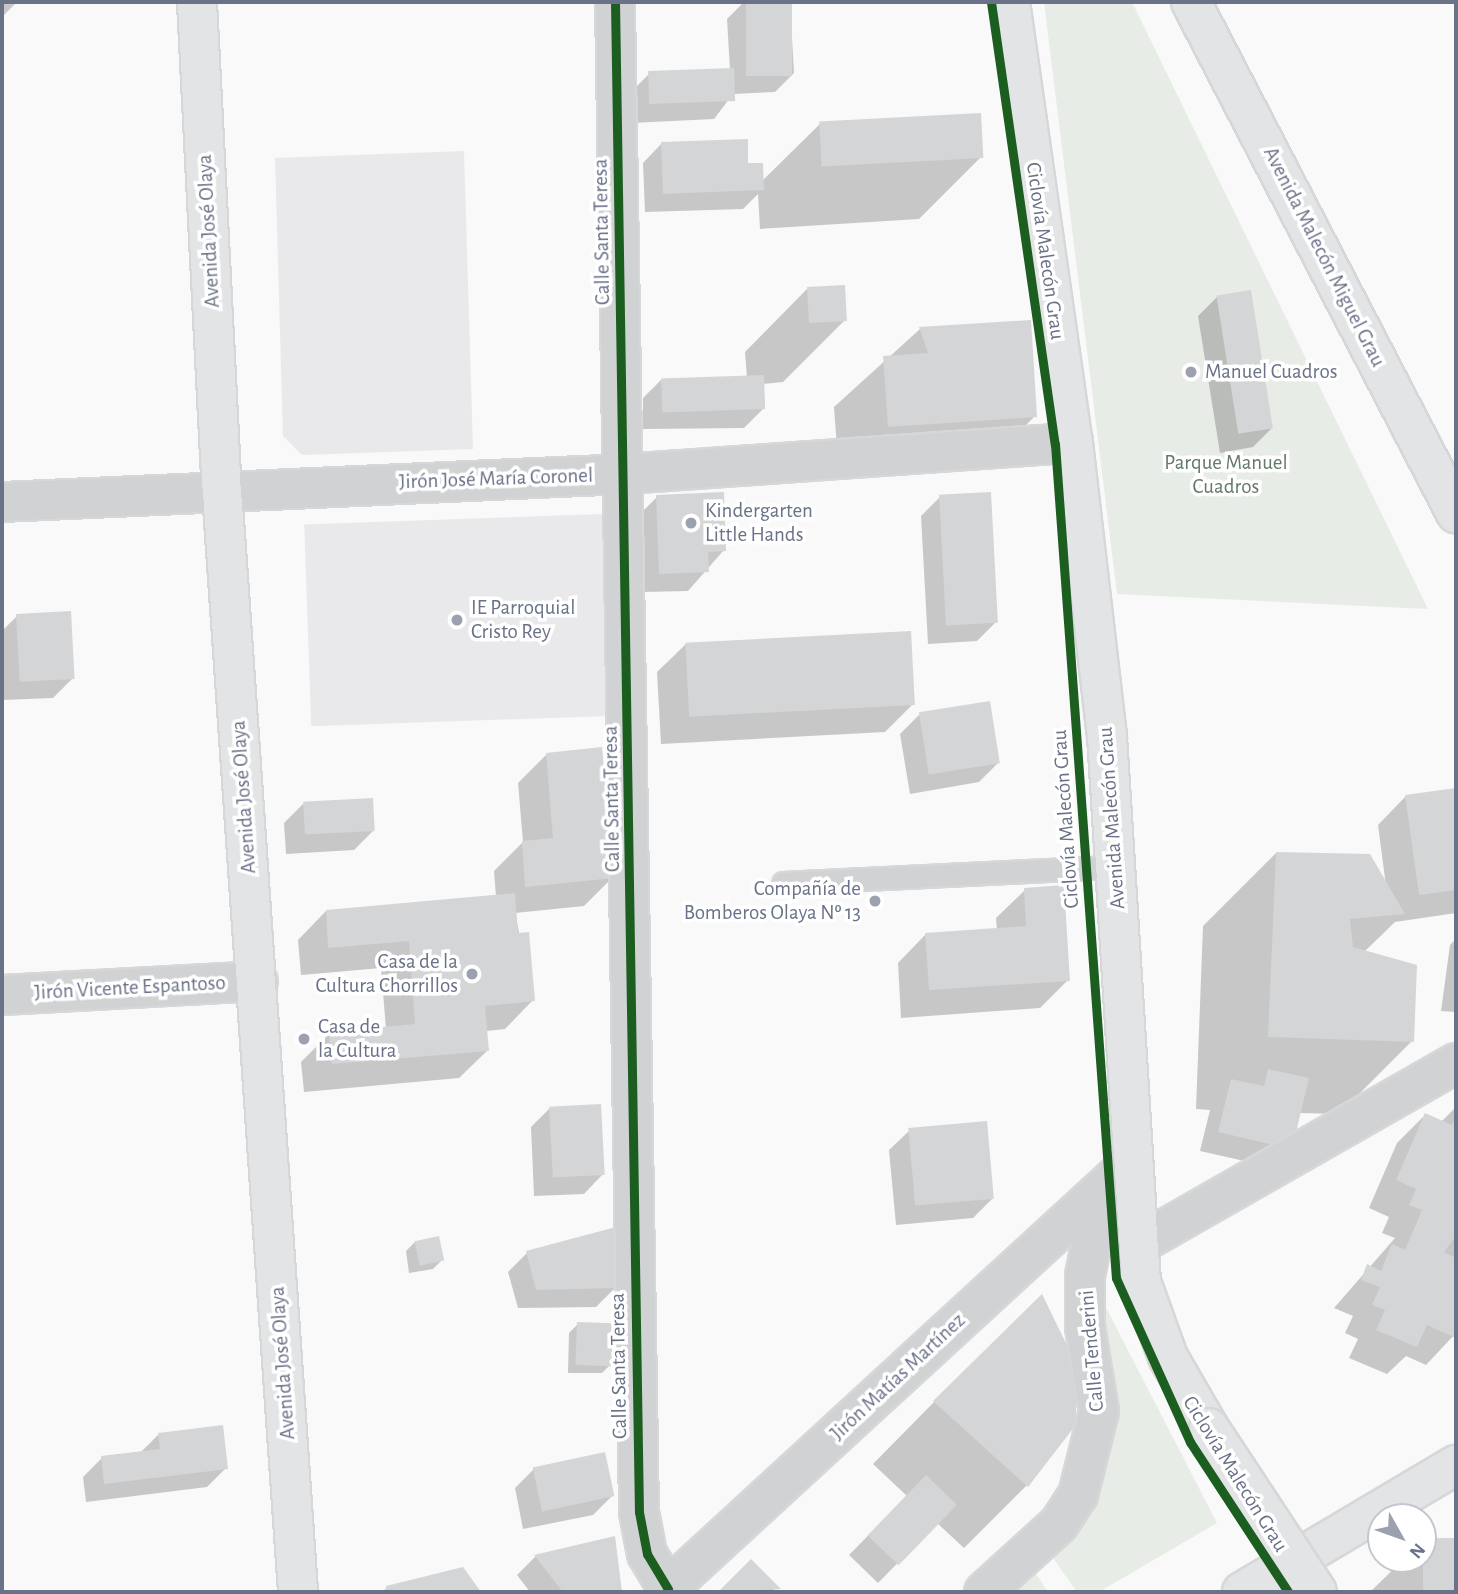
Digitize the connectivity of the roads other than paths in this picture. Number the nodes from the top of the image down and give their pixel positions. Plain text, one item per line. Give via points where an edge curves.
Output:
1 (197, 2) edge
2 (615, 2) edge
3 (1010, 2) edge
4 (1191, 2) edge
5 (1073, 443) junction
6 (625, 474) junction
7 (222, 491) junction
8 (2, 502) edge
9 (1456, 513) edge
10 (1115, 867) junction
11 (783, 883) dead end
12 (258, 981) junction
13 (2, 995) edge
14 (1456, 1063) edge
15 (1132, 1162) junction
16 (1137, 1245) junction
17 (1456, 1465) edge
18 (666, 1590) edge
19 (298, 1592) edge
20 (984, 1592) edge
21 (1242, 1592) edge
22 (1317, 1592) edge

1 - 7 main road, Avenida José Olaya
2 - 6 street, Calle Santa Teresa
3 - 5 main road, Avenida Malecón Grau
4 - 9 main road, Avenida Malecón Miguel Grau
5 - 6 street, Jirón José María Coronel
5 - 10 main road, Avenida Malecón Grau
6 - 7 street, Jirón José María Coronel
6 - 18 street, Calle Santa Teresa via 639,1512 647,1555
7 - 8 street, Jirón José María Coronel
7 - 12 main road, Avenida José Olaya
10 - 11 lane
10 - 15 main road, Avenida Malecón Grau
12 - 13 street, Jirón Vicente Espantoso
12 - 19 main road, Avenida José Olaya
14 - 16 street
15 - 16 main road, Avenida Malecón Grau
15 - 18 street, Jirón Matías Martínez
15 - 20 street, Calle Tenderini via 1091,1244 1085,1276 1085,1327 1099,1411 1078,1495 1059,1524
16 - 22 main road, Avenida Malecón Grau, bridge via 1140,1282 1168,1357
17 - 21 main road

